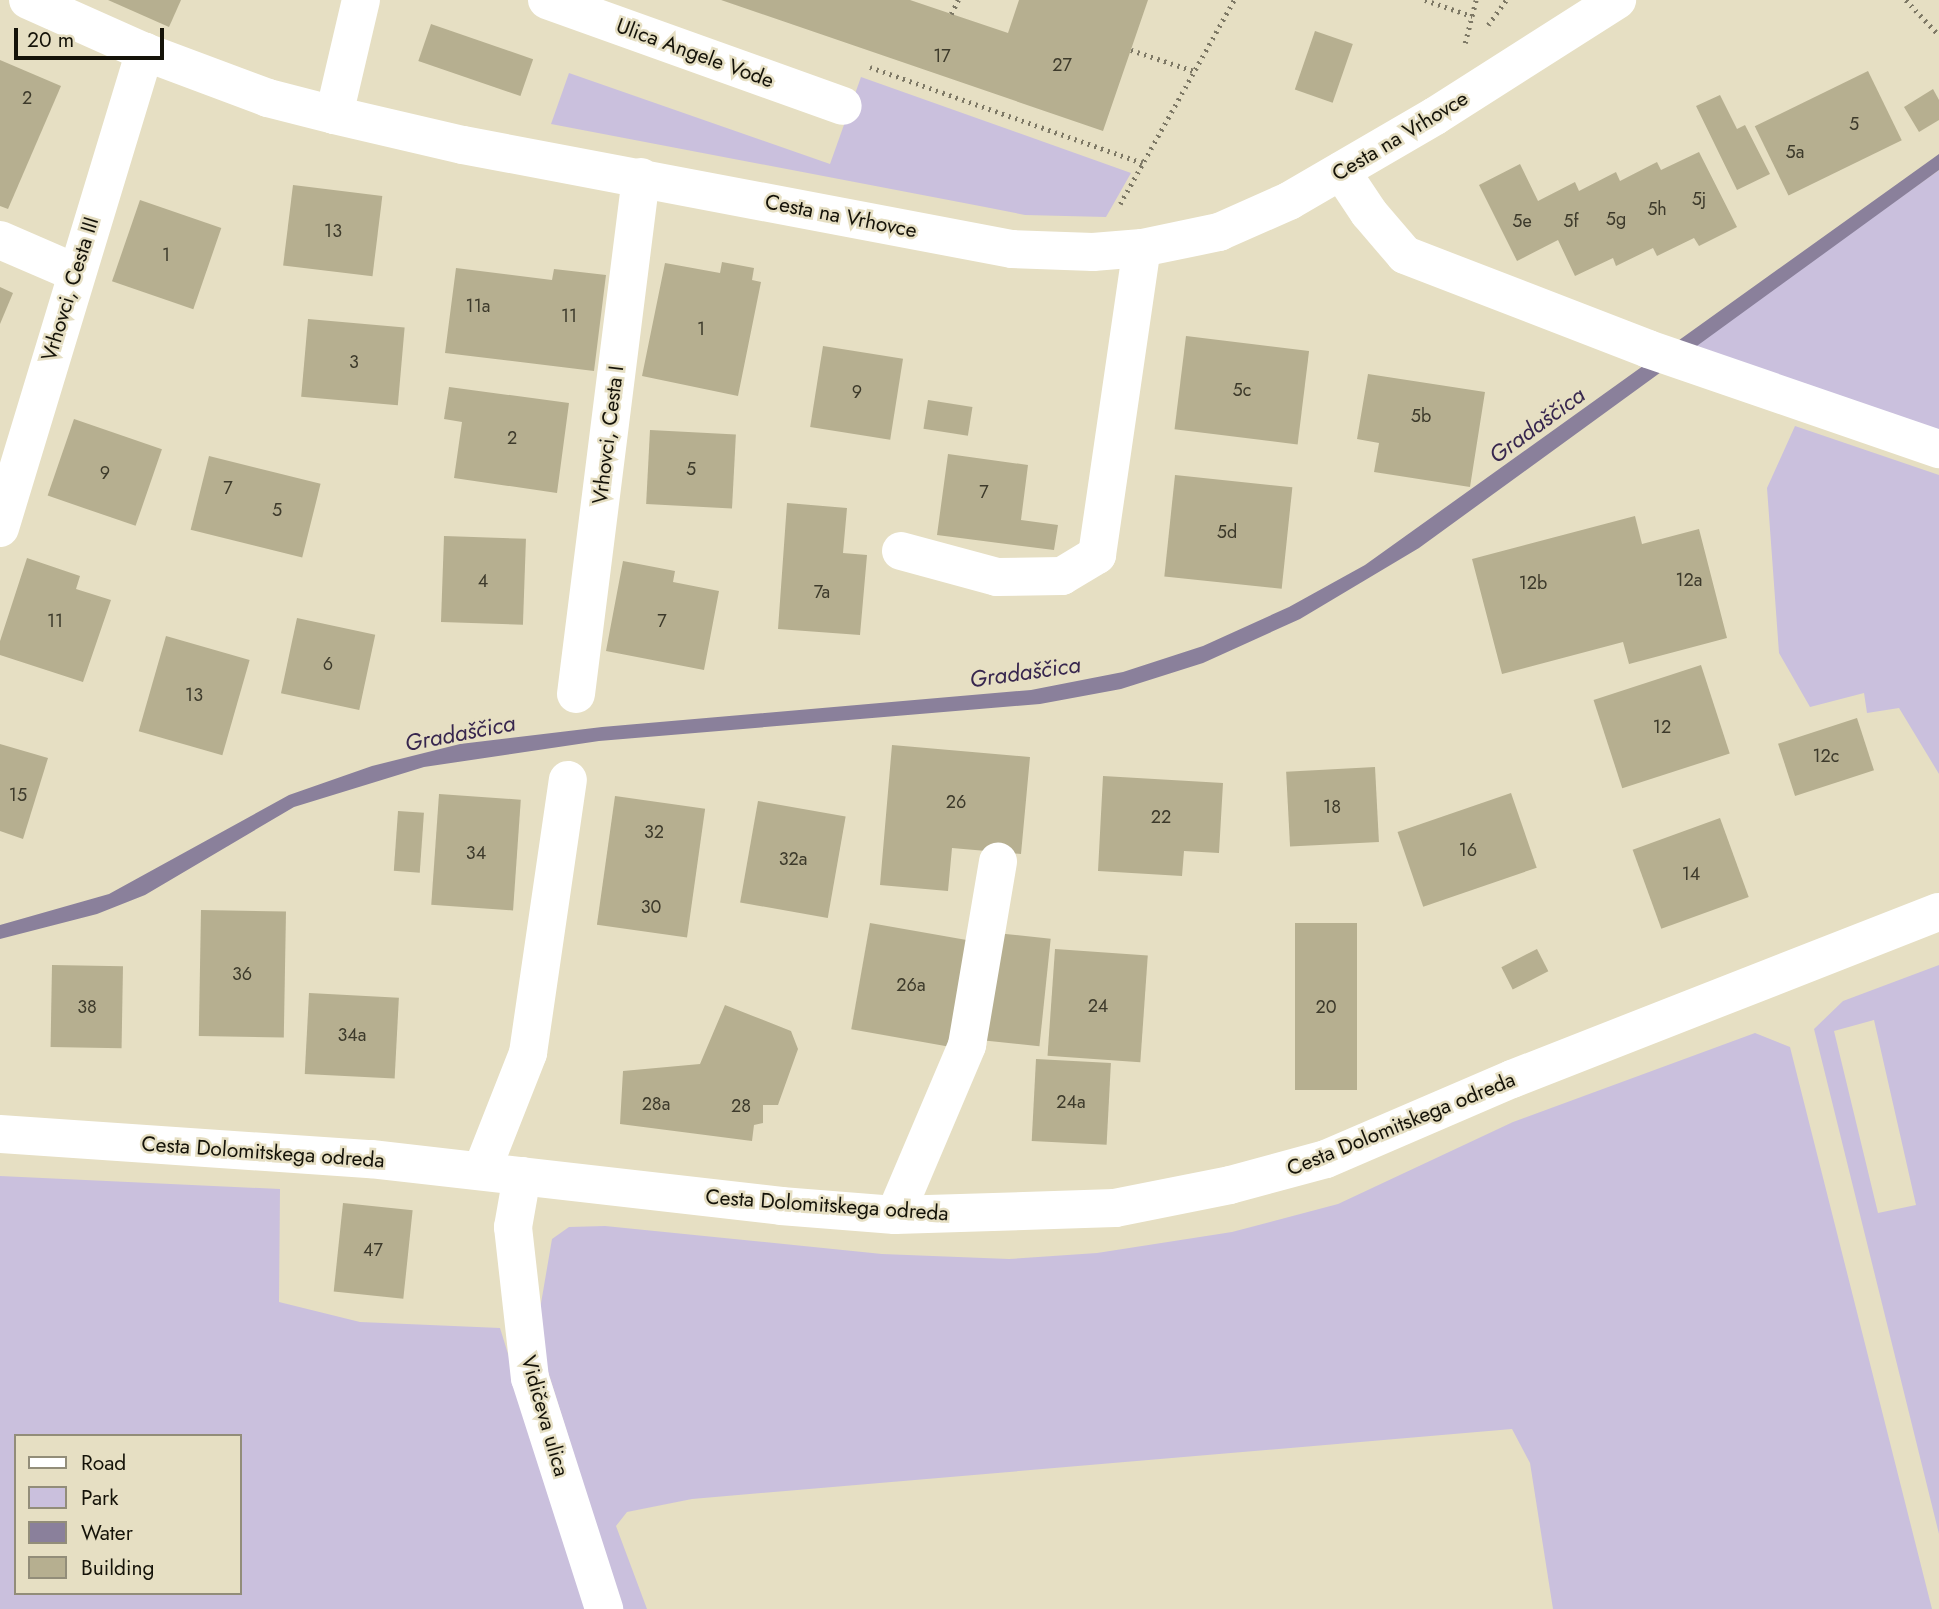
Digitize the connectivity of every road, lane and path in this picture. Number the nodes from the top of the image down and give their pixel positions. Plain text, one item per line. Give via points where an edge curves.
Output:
1 (28, 0) edge
2 (361, 0) edge
3 (547, 0) edge
4 (958, 0) edge
5 (1234, 0) edge
6 (1424, 0) edge
7 (1476, 0) edge
8 (1617, 0) edge
9 (1906, 0) edge
10 (951, 14) dead end
11 (1472, 16) junction
12 (1939, 35) edge
13 (1131, 50) dead end
14 (145, 52) junction
15 (1462, 53) dead end
16 (866, 65) dead end
17 (1194, 71) junction
18 (843, 106) dead end
19 (334, 116) junction
20 (1143, 163) junction
21 (1341, 171) junction
22 (640, 177) junction
23 (0, 240) edge
24 (1142, 248) junction
25 (1093, 252) junction
26 (74, 272) junction
27 (1939, 449) edge
28 (0, 528) edge
29 (901, 551) dead end
30 (576, 694) dead end
31 (568, 780) dead end
32 (998, 862) dead end
33 (1939, 912) edge
34 (0, 1135) edge
35 (482, 1170) junction
36 (522, 1176) junction
37 (895, 1214) junction
38 (604, 1609) edge

1 - 14 street, Cesta na Vrhovce
2 - 19 street
3 - 18 street, Ulica Angele Vode
4 - 10 path
5 - 17 path
6 - 11 path
7 - 11 path
8 - 21 street, Cesta na Vrhovce
9 - 12 path
11 - 15 path
13 - 17 path
14 - 19 street, Cesta na Vrhovce via 268,98
14 - 26 street, Vrhovci, Cesta III
16 - 20 path
17 - 20 path
19 - 22 street, Cesta na Vrhovce
20 - 25 path
21 - 24 street, Cesta na Vrhovce via 1219,232
21 - 27 street via 1405,255 1648,349
22 - 25 street, Cesta na Vrhovce via 1012,249
22 - 30 street, Vrhovci, Cesta I
23 - 26 street
24 - 25 street, Cesta na Vrhovce
24 - 29 street via 1097,555 1062,576 998,576
26 - 28 street, Vrhovci, Cesta III
31 - 35 street via 528,1053
32 - 37 street via 967,1045
33 - 37 street, Cesta Dolomitskega odreda via 1512,1079 1326,1159 1266,1177 1115,1208
34 - 35 street, Cesta Dolomitskega odreda via 255,1150
35 - 36 street, Cesta Dolomitskega odreda
36 - 37 street, Cesta Dolomitskega odreda via 780,1206
36 - 38 street, Vidičeva ulica via 513,1227 530,1378

